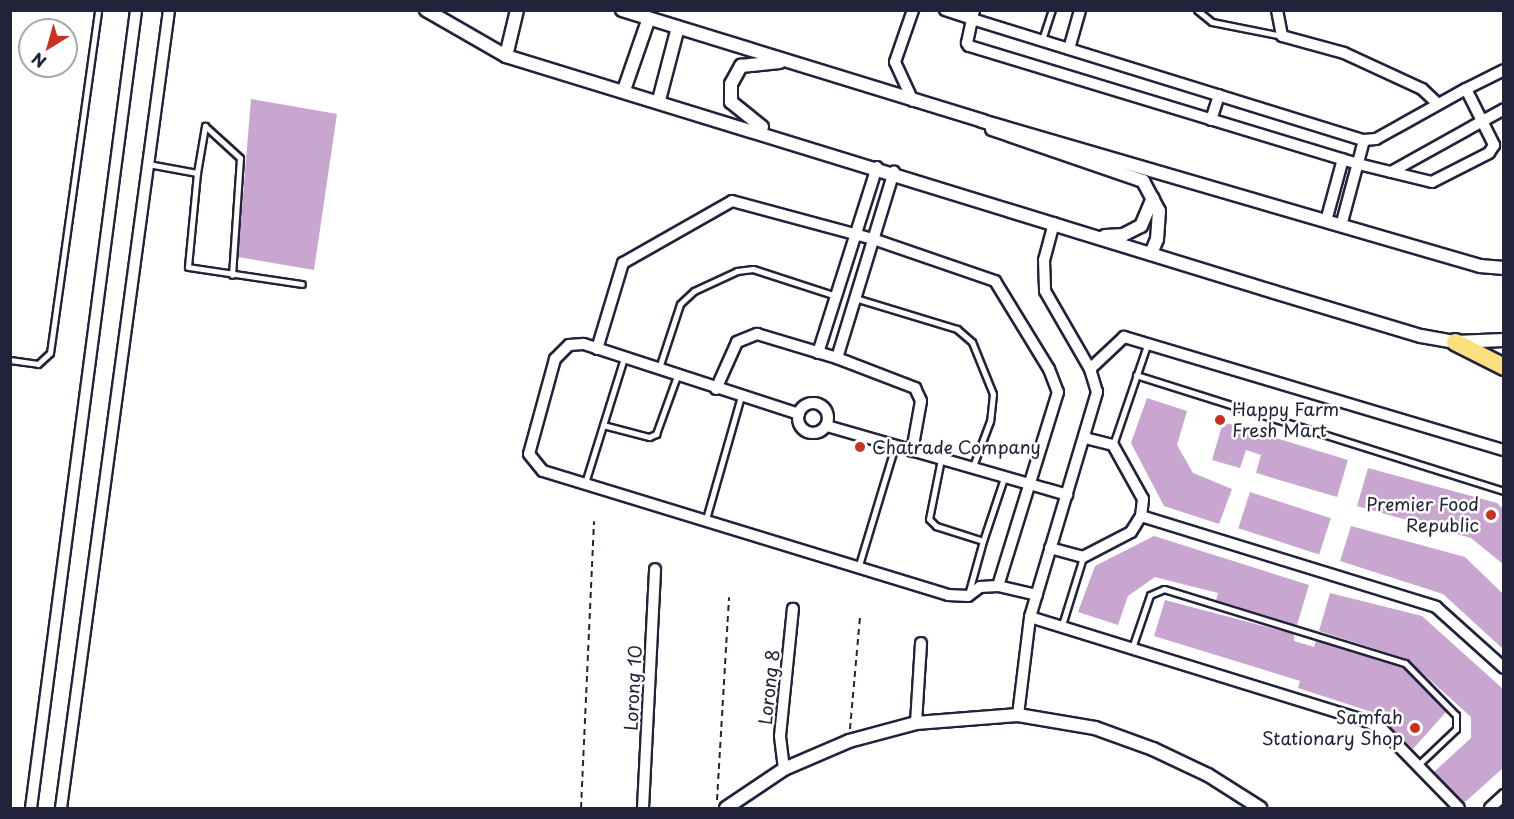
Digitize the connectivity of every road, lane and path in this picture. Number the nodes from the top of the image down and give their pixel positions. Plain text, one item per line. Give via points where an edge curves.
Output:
1 (98, 10) edge
2 (136, 10) edge
3 (169, 10) edge
4 (426, 10) edge
5 (517, 10) edge
6 (622, 10) edge
7 (913, 10) edge
8 (1080, 10) edge
9 (1197, 10) edge
10 (1277, 10) edge
11 (946, 11) edge
12 (1050, 11) edge
13 (973, 15) edge
14 (649, 18) junction
15 (678, 27) junction
16 (1282, 36) junction
17 (1042, 40) junction
18 (1069, 49) junction
19 (507, 56) junction
20 (793, 62) junction
21 (1503, 70) edge
22 (1466, 89) junction
23 (624, 90) junction
24 (1219, 95) junction
25 (659, 100) junction
26 (913, 101) junction
27 (1437, 103) junction
28 (1503, 109) edge
29 (1211, 120) junction
30 (1482, 120) junction
31 (982, 121) junction
32 (773, 134) junction
33 (1364, 140) junction
34 (1503, 144) edge
35 (1492, 150) junction
36 (1343, 159) junction
37 (146, 164) junction
38 (1358, 164) junction
39 (877, 167) junction
40 (894, 172) junction
41 (1391, 172) junction
42 (197, 173) junction
43 (1153, 197) junction
44 (1326, 221) junction
45 (1054, 223) junction
46 (1341, 226) junction
47 (857, 235) junction
48 (1095, 236) junction
49 (873, 239) junction
50 (1151, 254) junction
51 (1503, 268) edge
52 (232, 275) junction
53 (302, 284) dead end
54 (836, 296) junction
55 (855, 298) junction
56 (1503, 340) edge
57 (1455, 342) junction
58 (1147, 343) junction
59 (597, 349) junction
60 (818, 353) junction
61 (624, 358) junction
62 (837, 358) junction
63 (10, 360) edge
64 (1503, 367) edge
65 (1090, 369) junction
66 (658, 370) junction
67 (1136, 375) junction
68 (677, 376) junction
69 (716, 389) junction
70 (741, 396) junction
71 (799, 414) junction
72 (603, 425) junction
73 (827, 426) junction
74 (1085, 438) junction
75 (1113, 445) junction
76 (895, 446) junction
77 (1503, 450) edge
78 (912, 451) junction
79 (941, 459) junction
80 (972, 469) junction
81 (1004, 478) junction
82 (585, 483) junction
83 (1029, 485) junction
84 (1503, 492) edge
85 (1067, 495) junction
86 (1142, 516) junction
87 (706, 519) junction
88 (594, 521) dead end
89 (983, 541) junction
90 (1050, 548) junction
91 (1083, 557) junction
92 (859, 565) junction
93 (655, 569) dead end
94 (998, 586) junction
95 (1036, 595) junction
96 (968, 596) junction
97 (729, 597) dead end
98 (793, 609) dead end
99 (860, 617) dead end
100 (1030, 617) junction
101 (1062, 625) junction
102 (921, 643) dead end
103 (1132, 648) junction
104 (1503, 668) edge
105 (1018, 715) junction
106 (916, 723) junction
107 (849, 741) junction
108 (1418, 765) junction
109 (784, 769) junction
110 (1503, 795) edge
111 (31, 808) edge
112 (61, 808) edge
113 (581, 808) edge
114 (644, 808) edge
115 (719, 808) edge
116 (726, 808) edge
117 (1260, 808) edge
118 (1459, 808) edge
119 (1490, 808) edge

1 - 63 lane via 50,353 38,364
2 - 111 street
3 - 37 street
4 - 19 street
5 - 19 street
6 - 14 street
7 - 26 street via 895,62
8 - 18 street
9 - 16 lane via 1212,22
10 - 16 street
11 - 13 street
12 - 17 lane
13 - 17 street
13 - 29 street via 969,46
14 - 15 street
14 - 23 street
15 - 20 street
15 - 25 street
16 - 27 street via 1344,53 1422,89
17 - 18 street
18 - 24 street
19 - 23 street
20 - 26 street
20 - 32 street via 741,66 731,84 731,102
21 - 22 street
22 - 27 street
22 - 30 street
23 - 25 street
24 - 29 street
24 - 33 street
25 - 32 street
26 - 31 street
27 - 33 street via 1376,139
28 - 30 street
29 - 36 street
30 - 35 street
30 - 41 street
31 - 43 street via 1007,138 1143,181
31 - 44 street
32 - 39 street
33 - 38 street
34 - 35 street
35 - 41 street via 1432,182
36 - 38 street
36 - 44 street
37 - 42 lane
37 - 112 street
38 - 41 street
38 - 46 street
39 - 40 street
39 - 47 street
40 - 45 street
40 - 49 street
42 - 52 lane via 187,263 192,271
42 - 52 lane via 205,126 240,158
43 - 48 street via 1149,216 1133,231
43 - 50 street via 1159,227
44 - 46 street
45 - 48 street
45 - 65 street via 1044,260 1045,291
46 - 51 street
47 - 49 street
47 - 54 street
47 - 59 street via 744,201 722,204 623,263
48 - 50 street
49 - 55 street
49 - 83 street via 982,274 1003,288 1058,392
50 - 57 street via 1421,336
52 - 53 lane
54 - 60 street
54 - 66 lane via 753,269 737,271 694,291 680,304
55 - 62 street
55 - 80 lane via 957,329 972,342 993,394
56 - 57 street
57 - 64 highway
58 - 65 street via 1124,337
58 - 67 lane
58 - 77 street
59 - 61 street
59 - 82 street via 583,344 560,350 529,454 543,471
60 - 62 street
60 - 69 street via 757,334 747,337 728,355
61 - 66 street
61 - 72 lane
62 - 78 street via 915,388 921,400
65 - 74 street via 1097,392
66 - 68 street
67 - 75 lane
67 - 84 lane
68 - 69 street
68 - 72 lane via 656,434 649,437
69 - 70 street
70 - 71 street
70 - 87 lane
71 - 73 street via 799,424 807,432 818,433
71 - 73 street via 808,404 819,404 828,415
72 - 82 lane
73 - 76 street
74 - 75 street
74 - 85 street
75 - 86 street via 1143,499
76 - 78 street
76 - 92 lane
78 - 79 street
79 - 80 street
79 - 89 lane via 929,519 936,526
80 - 81 street
81 - 83 street
81 - 89 lane
82 - 87 street
83 - 85 street
83 - 94 street
85 - 90 street
86 - 91 street via 1131,532
86 - 104 street via 1436,607
87 - 92 street
88 - 113 path
89 - 96 lane
90 - 91 street
90 - 95 street
91 - 101 lane
92 - 96 street via 948,595
93 - 114 street, Lorong 10
94 - 95 street
94 - 96 street via 980,587
95 - 100 street
97 - 115 path
98 - 109 street, Lorong 8 via 780,736
99 - 107 path
100 - 101 street
100 - 105 street
101 - 103 street
102 - 106 street
103 - 108 street via 1365,721 1382,729
103 - 108 lane via 1150,595 1164,589 1405,663 1456,715 1456,729
105 - 106 street
105 - 117 street via 1095,728 1153,749 1208,775
106 - 107 street
107 - 109 street
108 - 118 street
109 - 116 street
110 - 119 street

